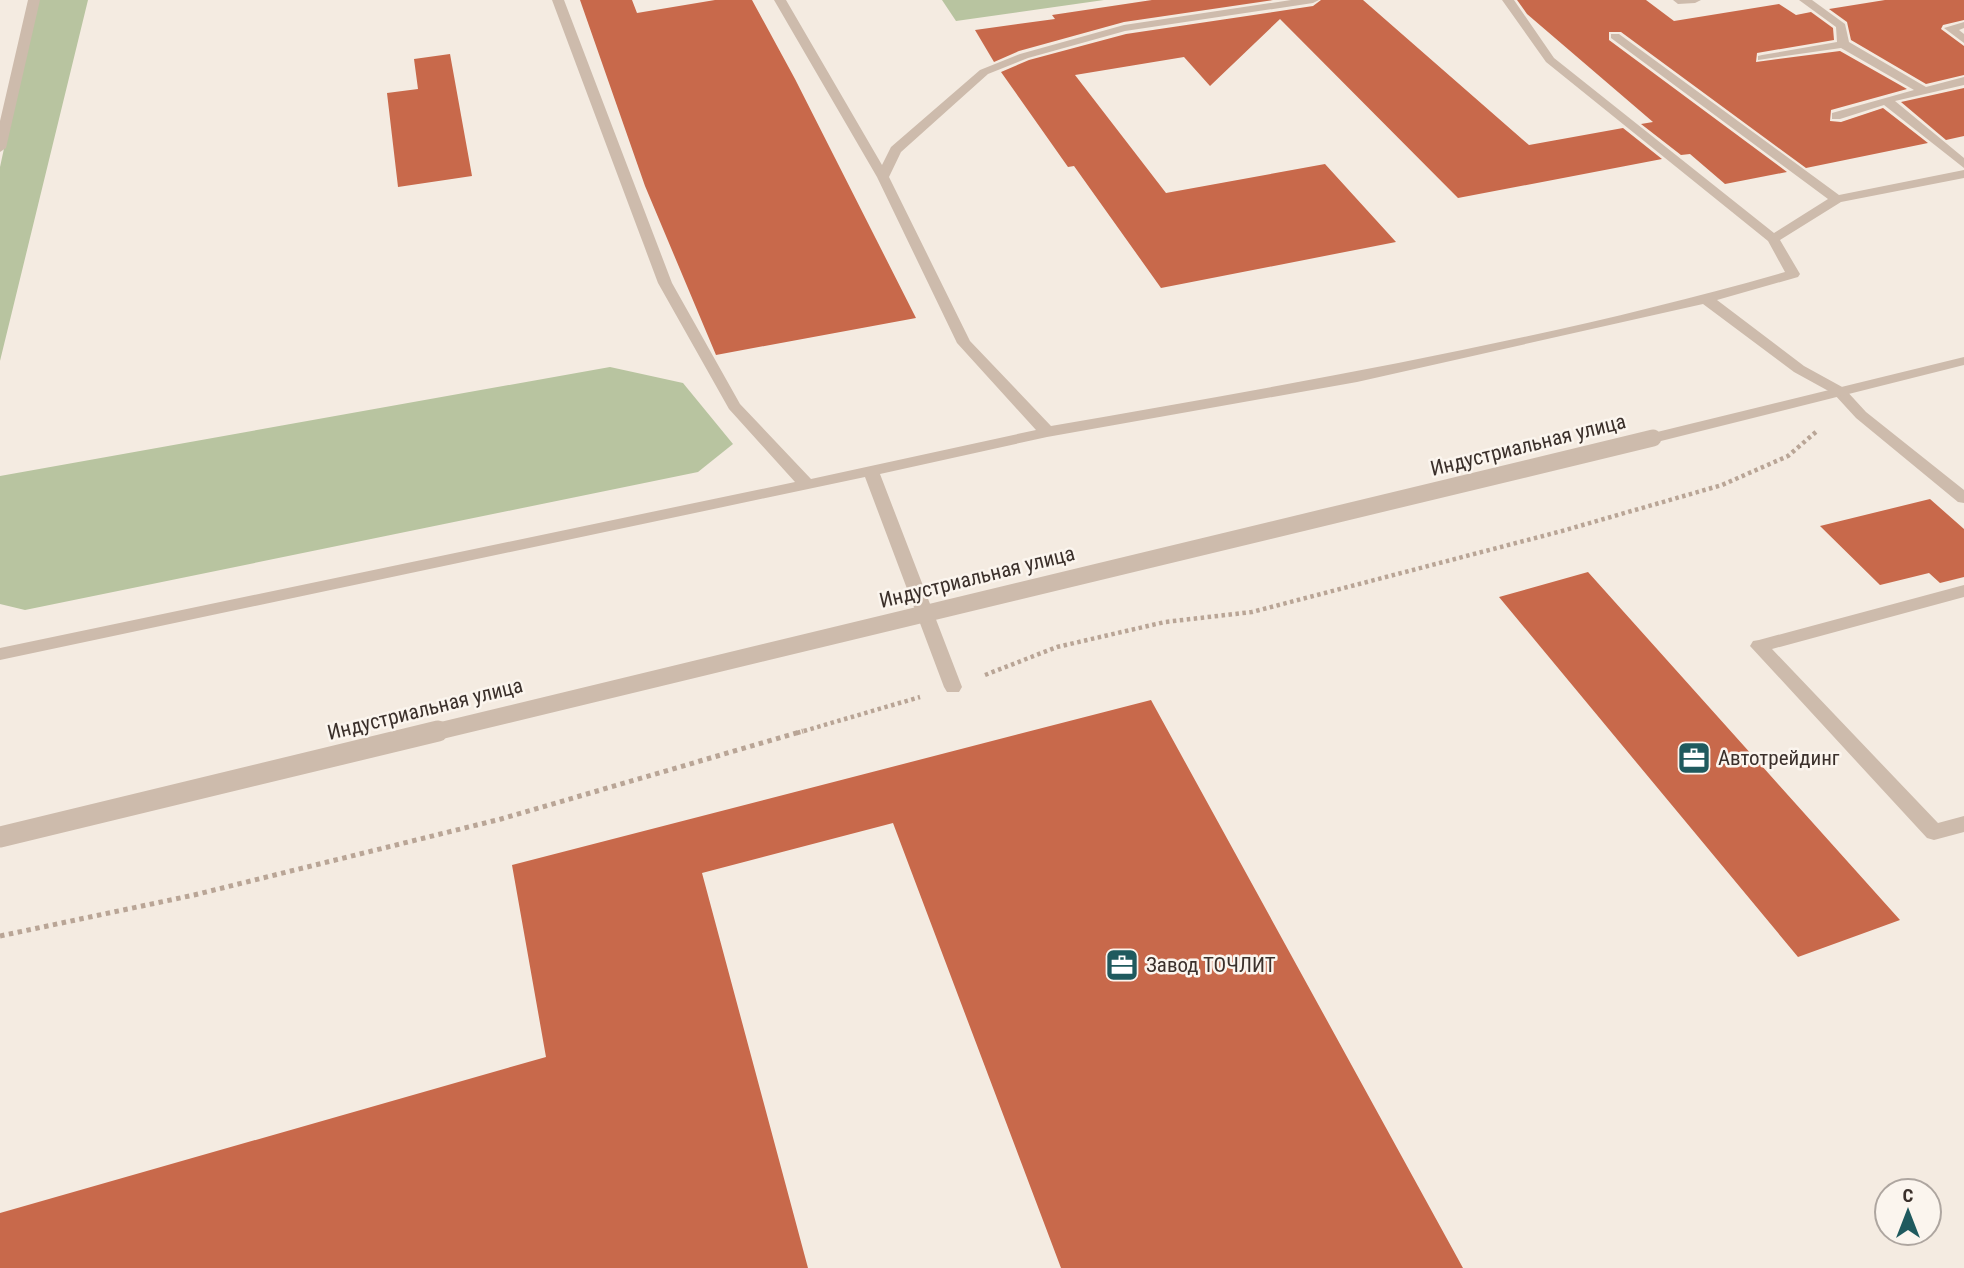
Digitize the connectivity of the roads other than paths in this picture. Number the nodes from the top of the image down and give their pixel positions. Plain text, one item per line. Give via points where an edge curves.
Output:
1 (34, 0) edge
2 (558, 0) edge
3 (780, 0) edge
4 (1313, 0) edge
5 (1508, 0) edge
6 (1695, 0) edge
7 (1805, 0) edge
8 (1678, 1) edge
9 (1964, 25) edge
10 (1615, 36) dead end
11 (1964, 40) edge
12 (1843, 44) junction
13 (1762, 58) dead end
14 (1964, 81) edge
15 (1924, 91) junction
16 (1886, 100) junction
17 (1836, 116) dead end
18 (0, 148) edge
19 (1964, 164) edge
20 (1964, 174) edge
21 (883, 177) junction
22 (1837, 199) junction
23 (1773, 239) junction
24 (1706, 299) junction
25 (1964, 361) edge
26 (1839, 391) junction
27 (1047, 432) junction
28 (870, 470) junction
29 (807, 485) junction
30 (1964, 498) edge
31 (1964, 591) edge
32 (0, 653) edge
33 (953, 687) road end
34 (1964, 824) edge
35 (0, 836) edge

1 - 18 street
2 - 29 street via 665,283 734,406
3 - 21 street
4 - 21 street via 1124,28 984,72 895,150
5 - 23 street via 1550,60
6 - 8 street
7 - 12 street via 1841,26
9 - 11 street via 1950,28
10 - 22 street
12 - 13 street
12 - 15 street
14 - 15 street
15 - 16 street
16 - 17 street
16 - 19 street
20 - 22 street
21 - 27 street via 964,343
22 - 23 street
23 - 24 street via 1793,274
24 - 26 street via 1799,369
24 - 27 street via 1357,377
25 - 26 street, Индустриальная улица
26 - 30 street via 1861,415
26 - 35 street, Индустриальная улица, bridge
27 - 28 street
28 - 29 street
28 - 33 street
29 - 32 street
31 - 34 street via 1759,646 1934,832

